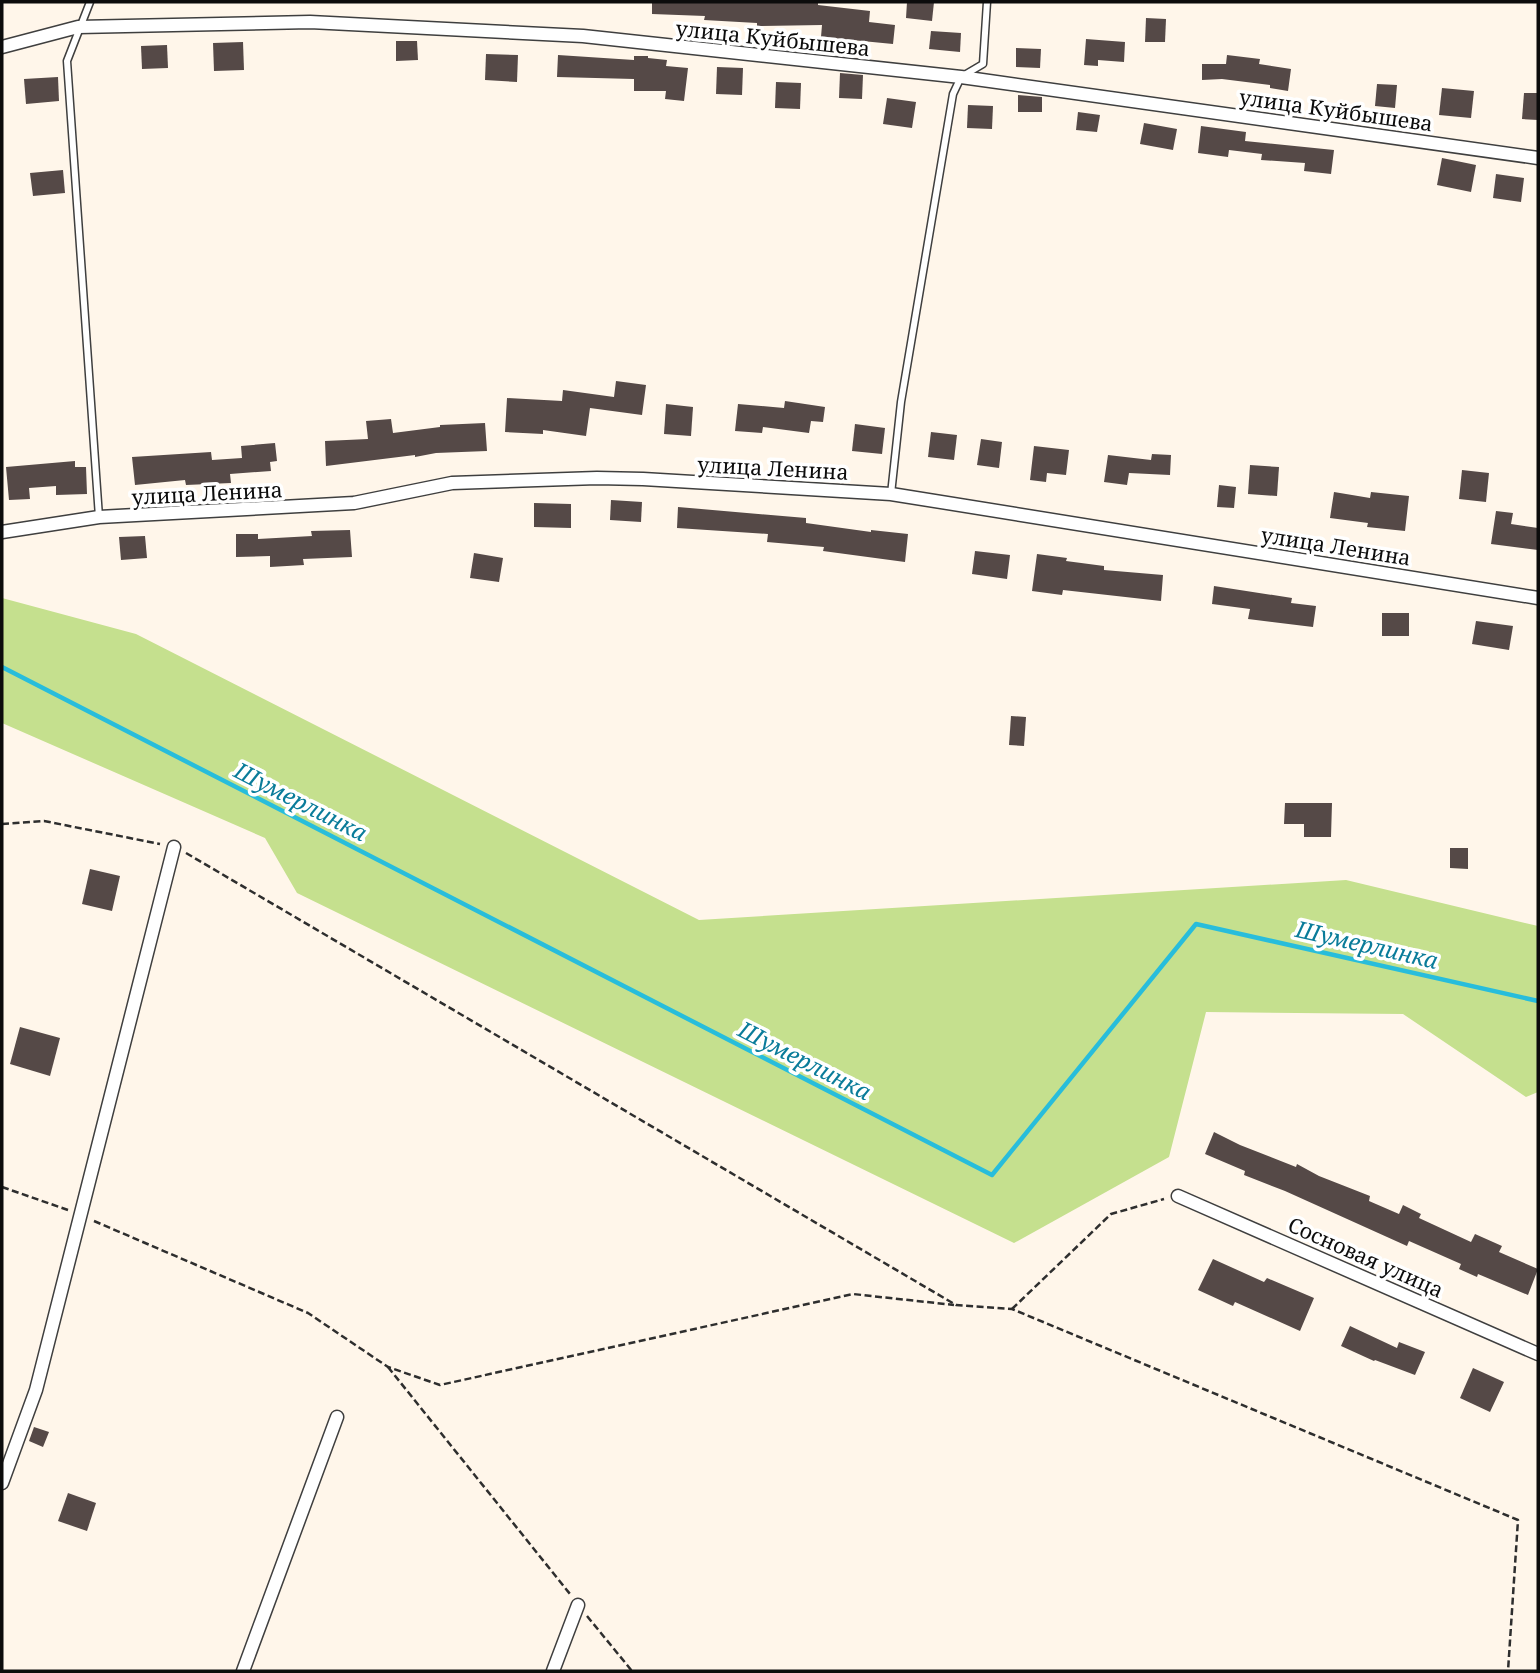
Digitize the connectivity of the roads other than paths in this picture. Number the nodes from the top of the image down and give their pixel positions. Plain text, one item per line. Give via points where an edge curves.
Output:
1 (90, 2) edge
2 (987, 2) edge
3 (78, 27) junction
4 (2, 47) edge
5 (961, 77) junction
6 (1538, 158) edge
7 (891, 494) junction
8 (99, 517) junction
9 (2, 532) edge
10 (1538, 598) edge
11 (174, 847) road end
12 (1178, 1196) road end
13 (1538, 1354) edge
14 (337, 1417) dead end
15 (2, 1483) edge
16 (578, 1605) road end
17 (243, 1671) edge
18 (553, 1671) edge

1 - 3 lane
2 - 5 lane via 983,64
3 - 4 street, улица Куйбышева
3 - 5 street, улица Куйбышева via 310,22 583,36
3 - 8 lane via 67,61
5 - 6 street, улица Куйбышева
5 - 7 lane via 953,94 901,402
7 - 8 street, улица Ленина via 597,478 452,483 354,503
7 - 10 street, улица Ленина
8 - 9 street, улица Ленина
11 - 15 street via 36,1390
12 - 13 street, Сосновая улица
14 - 17 street
16 - 18 street

